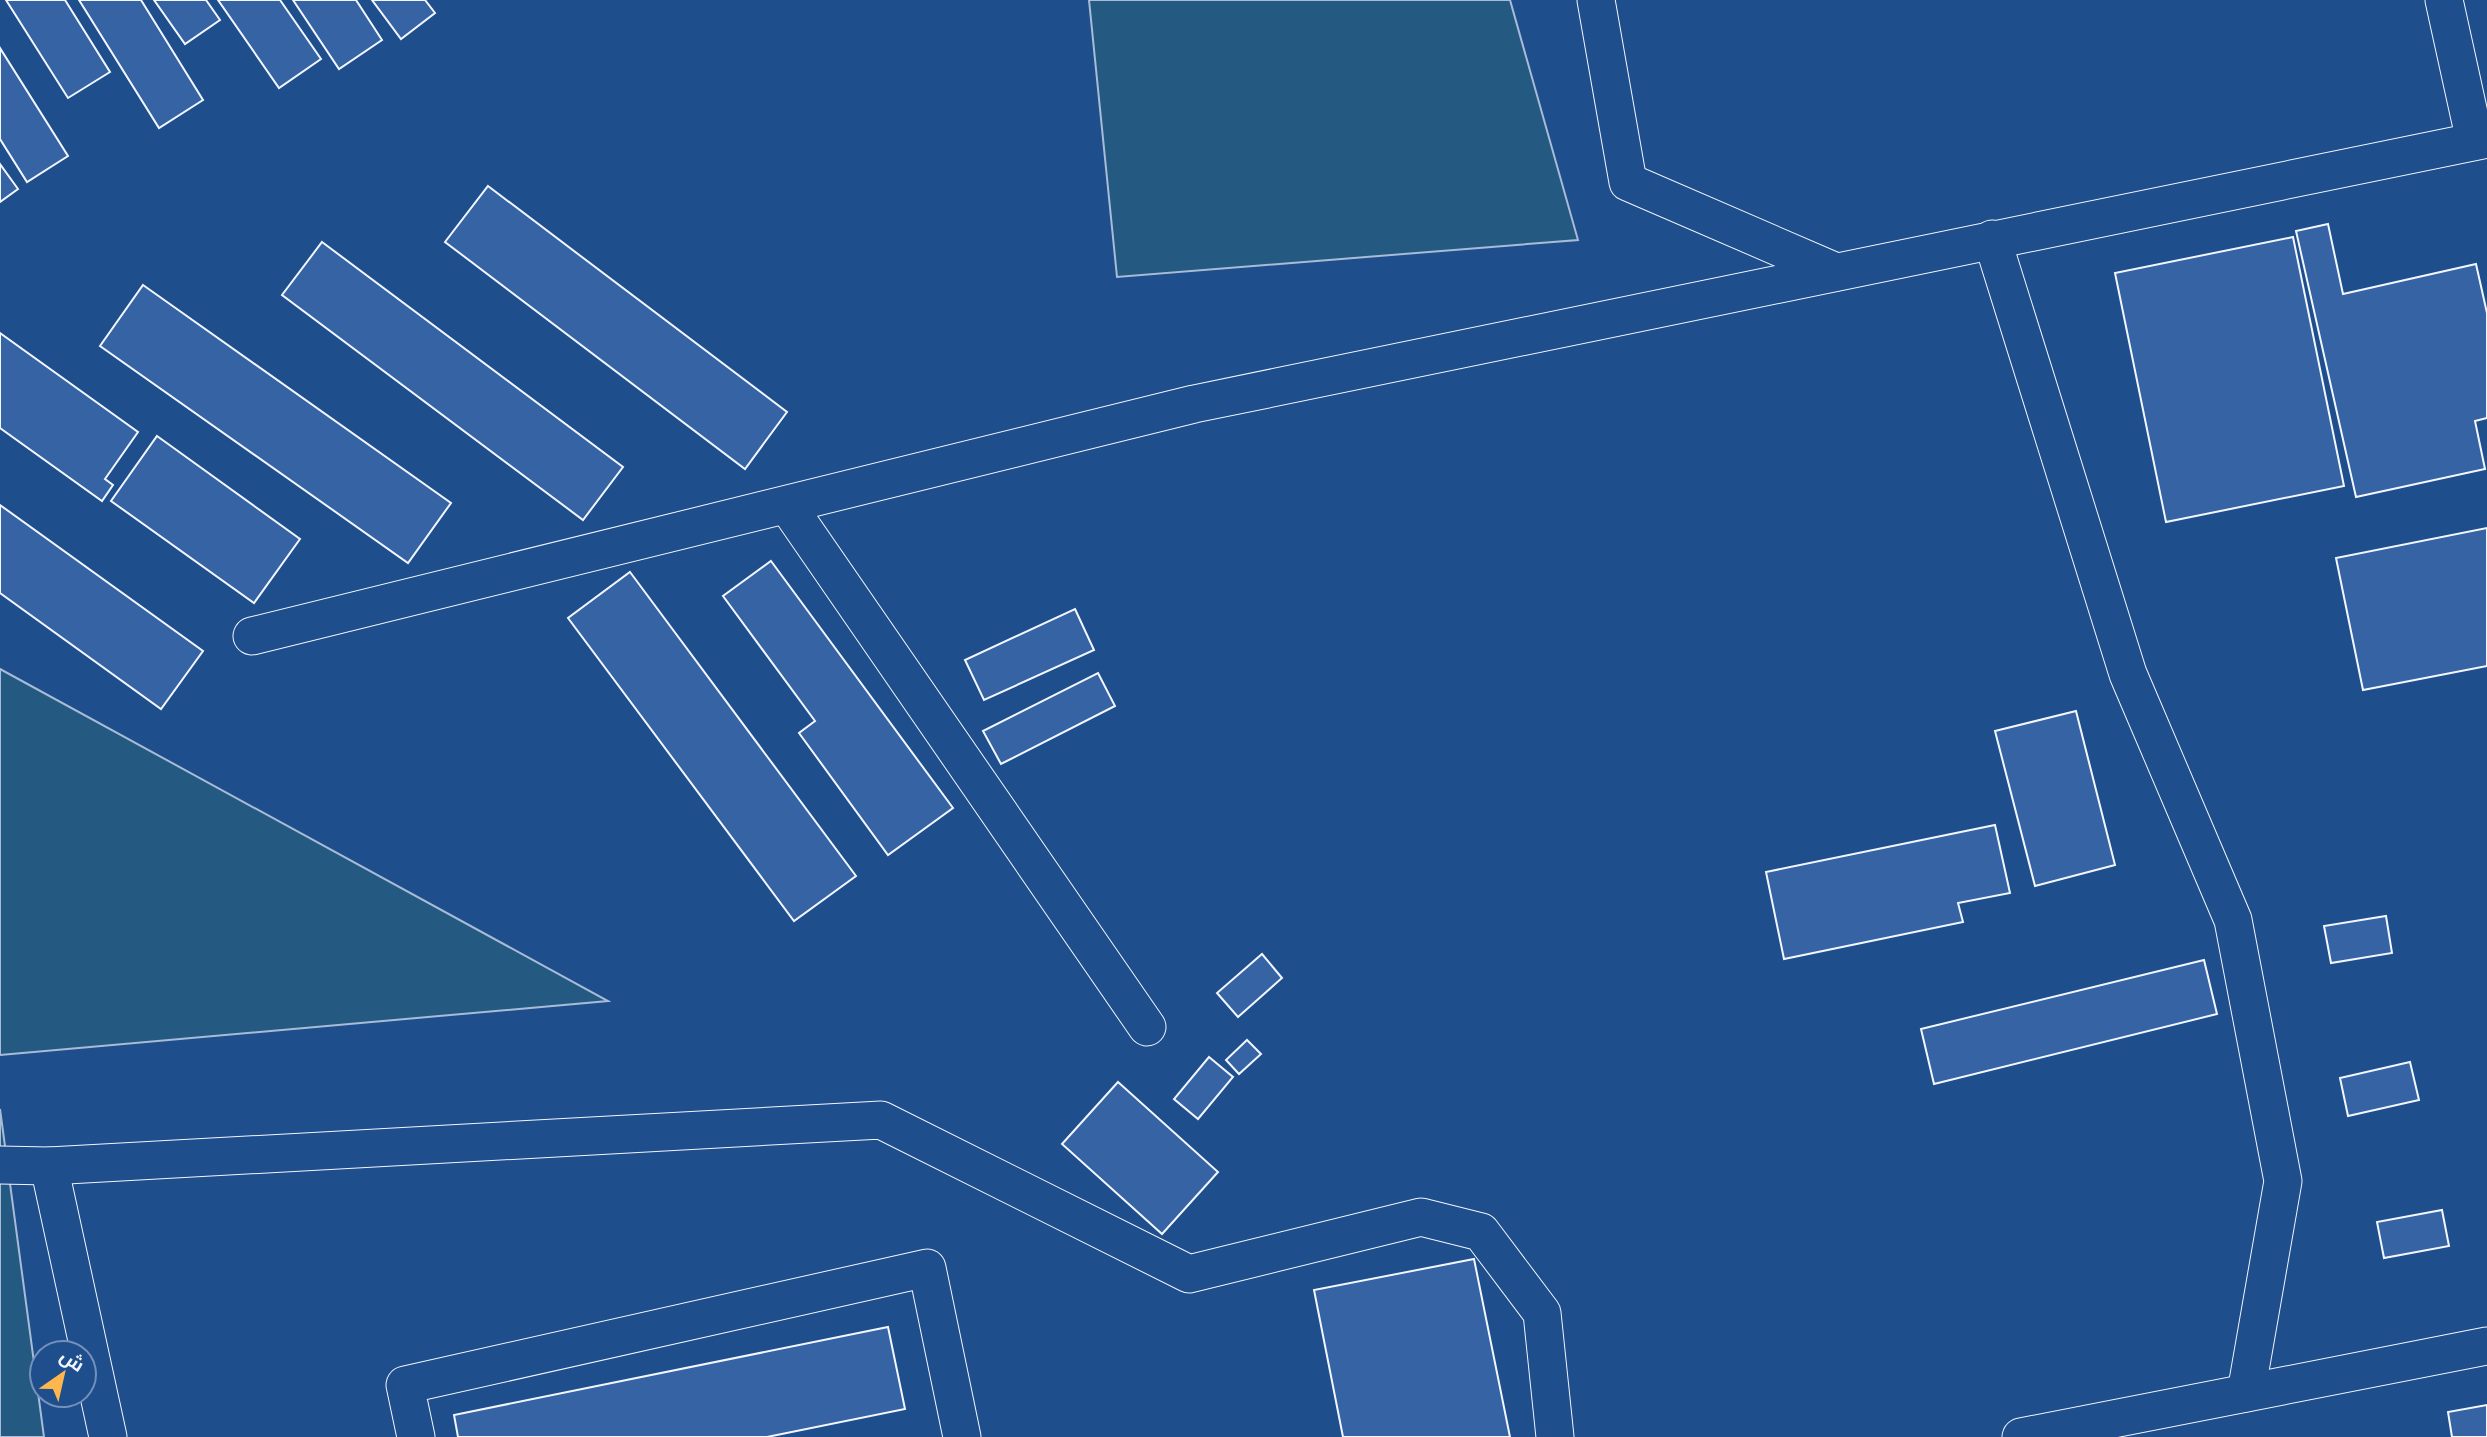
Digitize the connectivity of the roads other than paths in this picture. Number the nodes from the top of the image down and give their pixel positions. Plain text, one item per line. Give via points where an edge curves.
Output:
1 (1596, 0) edge
2 (2444, 0) edge
3 (2481, 140) edge
4 (1992, 239) junction
5 (1836, 272) junction
6 (788, 505) junction
7 (252, 636) dead end
8 (1147, 1027) dead end
9 (0, 1165) edge
10 (49, 1166) junction
11 (2487, 1346) edge
12 (2246, 1393) junction
13 (108, 1437) edge
14 (416, 1437) edge
15 (962, 1437) edge
16 (1555, 1437) edge
17 (2021, 1437) edge

1 - 5 street via 1628,182
2 - 3 street
3 - 4 street
4 - 5 street
4 - 12 street via 2128,674 2233,920 2283,1181
5 - 6 street via 1194,404
6 - 7 street
6 - 8 street
9 - 10 street
10 - 13 street
10 - 16 street via 881,1120 1189,1274 1421,1217 1481,1232 1542,1313
11 - 12 street
12 - 17 street
14 - 15 street via 405,1385 927,1268

